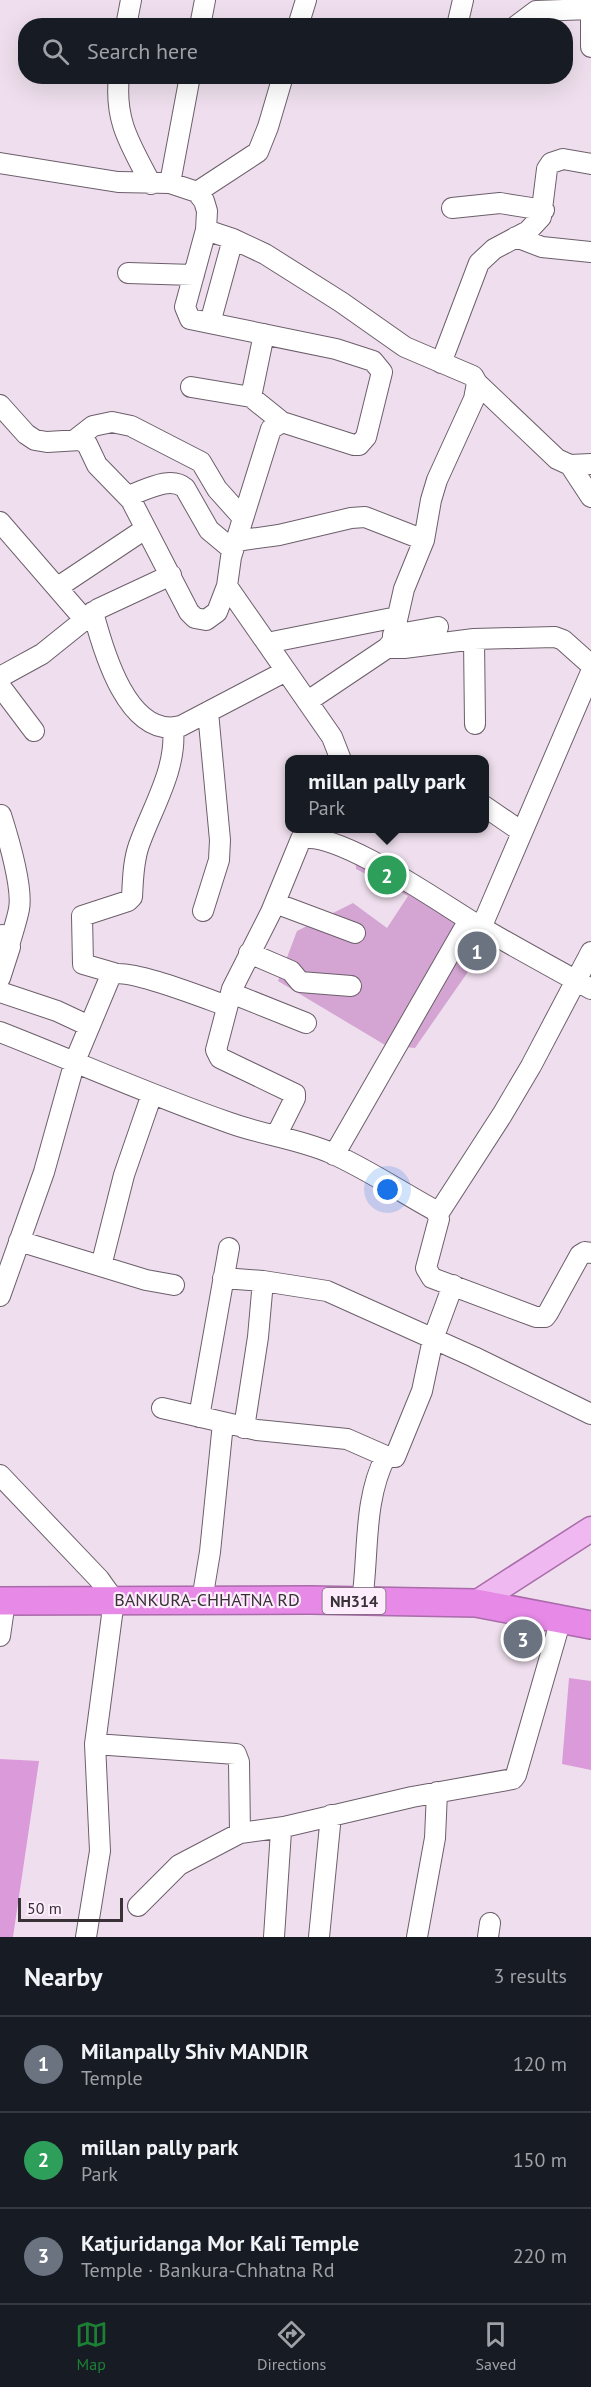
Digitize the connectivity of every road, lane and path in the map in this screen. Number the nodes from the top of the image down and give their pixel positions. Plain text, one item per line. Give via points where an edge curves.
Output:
1 (131, 0) edge
2 (205, 0) edge
3 (306, 0) edge
4 (463, 0) edge
5 (591, 9) edge
6 (591, 16) edge
7 (128, 18) edge
8 (202, 18) edge
9 (300, 18) edge
10 (459, 18) edge
11 (525, 18) edge
12 (591, 47) edge
13 (118, 84) edge
14 (188, 84) edge
15 (281, 84) edge
16 (0, 163) edge
17 (591, 164) edge
18 (161, 184) junction
19 (197, 192) junction
20 (452, 208) dead end
21 (543, 210) junction
22 (206, 230) junction
23 (516, 237) junction
24 (233, 239) junction
25 (591, 252) edge
26 (128, 273) dead end
27 (194, 275) junction
28 (210, 323) junction
29 (264, 334) junction
30 (441, 363) junction
31 (477, 383) junction
32 (191, 387) dead end
33 (251, 397) junction
34 (0, 405) edge
35 (282, 422) junction
36 (75, 440) junction
37 (591, 464) edge
38 (570, 465) junction
39 (128, 496) junction
40 (591, 497) edge
41 (243, 518) junction
42 (0, 522) edge
43 (145, 529) junction
44 (424, 540) junction
45 (235, 546) junction
46 (171, 575) junction
47 (227, 586) junction
48 (58, 587) junction
49 (89, 616) junction
50 (438, 627) dead end
51 (392, 633) junction
52 (474, 639) junction
53 (267, 643) junction
54 (286, 670) junction
55 (0, 677) edge
56 (0, 686) edge
57 (308, 701) junction
58 (208, 712) junction
59 (475, 724) dead end
60 (173, 729) junction
61 (34, 731) dead end
62 (339, 755) edge
63 (489, 809) edge
64 (1, 815) edge
65 (522, 832) junction
66 (331, 835) edge
67 (8, 872) edge
68 (275, 903) junction
69 (203, 911) dead end
70 (475, 924) junction
71 (355, 933) dead end
72 (5, 938) edge
73 (591, 952) edge
74 (249, 953) junction
75 (114, 973) junction
76 (0, 978) edge
77 (584, 985) edge
78 (351, 986) dead end
79 (0, 992) edge
80 (229, 999) junction
81 (306, 1023) dead end
82 (89, 1026) junction
83 (0, 1032) edge
84 (75, 1061) junction
85 (152, 1094) junction
86 (276, 1136) junction
87 (334, 1155) junction
88 (438, 1214) junction
89 (19, 1241) junction
90 (229, 1248) dead end
91 (589, 1248) edge
92 (100, 1266) junction
93 (223, 1278) junction
94 (263, 1281) junction
95 (174, 1285) dead end
96 (453, 1285) junction
97 (0, 1296) edge
98 (434, 1339) junction
99 (162, 1408) dead end
100 (591, 1414) edge
101 (199, 1417) junction
102 (223, 1423) junction
103 (244, 1428) junction
104 (386, 1456) junction
105 (0, 1475) edge
106 (591, 1529) edge
107 (114, 1600) junction
108 (202, 1600) junction
109 (3, 1601) edge
110 (362, 1601) junction
111 (476, 1603) junction
112 (561, 1619) junction
113 (591, 1625) edge
114 (0, 1636) edge
115 (95, 1744) junction
116 (437, 1792) junction
117 (331, 1815) junction
118 (284, 1827) junction
119 (240, 1833) junction
120 (138, 1905) dead end
121 (86, 1937) edge
122 (274, 1937) edge
123 (319, 1937) edge
124 (417, 1937) edge

1 - 7 street
2 - 8 street
3 - 9 street
4 - 10 street
5 - 11 street via 543,9
6 - 12 street
13 - 18 street via 118,112 130,143
14 - 18 street
15 - 19 street via 258,152
16 - 18 street via 118,182
17 - 21 street via 563,159 551,163
18 - 19 street
19 - 22 street via 207,211
20 - 21 street via 500,203
21 - 23 street via 537,222
22 - 24 street
22 - 27 street
23 - 25 street via 542,247
23 - 30 street via 479,263
24 - 28 street
24 - 30 street via 275,260 405,347
26 - 27 street
27 - 28 street via 186,314 196,321
28 - 29 street
29 - 33 street
29 - 35 street via 373,361 382,372 366,437 359,445
30 - 31 street via 473,376
31 - 38 street via 557,459
31 - 44 street via 474,399 437,480
32 - 33 street
33 - 35 street
34 - 36 street via 36,440
35 - 41 street via 268,435
36 - 39 street via 87,444 97,465
36 - 41 street via 93,426 112,422 131,426 201,462 217,489
37 - 38 street
38 - 40 street
39 - 43 street
39 - 45 street via 168,483 180,484 209,530
41 - 45 street
42 - 48 street
43 - 46 street
43 - 48 street
44 - 45 street via 365,517
44 - 51 street
45 - 47 street
46 - 47 street via 189,612 199,620 217,612
46 - 49 street via 111,601
47 - 53 street
48 - 49 street
49 - 55 street via 42,654
49 - 60 street via 126,698 155,725
50 - 51 street
51 - 52 street via 411,647
51 - 53 street
51 - 57 street
52 - 59 street
52 - 65 street via 555,637 591,665
53 - 54 street
54 - 57 street
54 - 58 street
56 - 61 street
57 - 62 street
58 - 60 street
58 - 69 street via 220,840 219,861
60 - 75 street via 174,747 165,780 136,856 132,897 128,902 82,915 83,964
63 - 65 street
64 - 67 street via 11,848
65 - 70 street
66 - 68 street via 301,839
66 - 70 street
67 - 72 street via 19,897 19,910
68 - 71 street
68 - 74 street
70 - 77 street
70 - 87 street
72 - 76 street
73 - 77 street
74 - 78 street via 291,970 300,982
74 - 80 street
75 - 80 street
75 - 82 street
77 - 88 street
79 - 82 street
80 - 81 street
80 - 86 street via 217,1056 295,1096
82 - 84 street
83 - 84 street
84 - 85 street
84 - 89 street via 54,1142
85 - 86 street
85 - 92 street via 124,1175
86 - 87 street
87 - 88 street
88 - 96 street via 426,1268 432,1278
89 - 92 street
89 - 97 street
90 - 93 street
91 - 96 street via 580,1255 545,1317
92 - 95 street
93 - 94 street
93 - 101 street
94 - 98 street via 327,1292
94 - 103 street
96 - 98 street
98 - 100 street
98 - 104 street via 422,1391 397,1456
99 - 101 street
101 - 102 street
102 - 103 street
102 - 108 street
103 - 104 street via 347,1439
104 - 110 street via 368,1514
105 - 107 street via 99,1579
106 - 111 main road
107 - 108 highway, BANKURA-CHHATNA RD / NH314
107 - 109 highway, BANKURA-CHHATNA RD / NH314
107 - 115 street
108 - 110 highway, BANKURA-CHHATNA RD / NH314
109 - 114 street
110 - 111 highway, BANKURA-CHHATNA RD / NH314
111 - 112 highway, BANKURA-CHHATNA RD / NH314
112 - 113 highway, BANKURA-CHHATNA RD / NH314
112 - 116 street via 516,1775 509,1781
115 - 119 street via 236,1754
115 - 121 street via 100,1851
116 - 117 street
116 - 124 street via 435,1838
117 - 118 street
117 - 123 street
118 - 119 street
118 - 122 street
119 - 120 street via 179,1865

